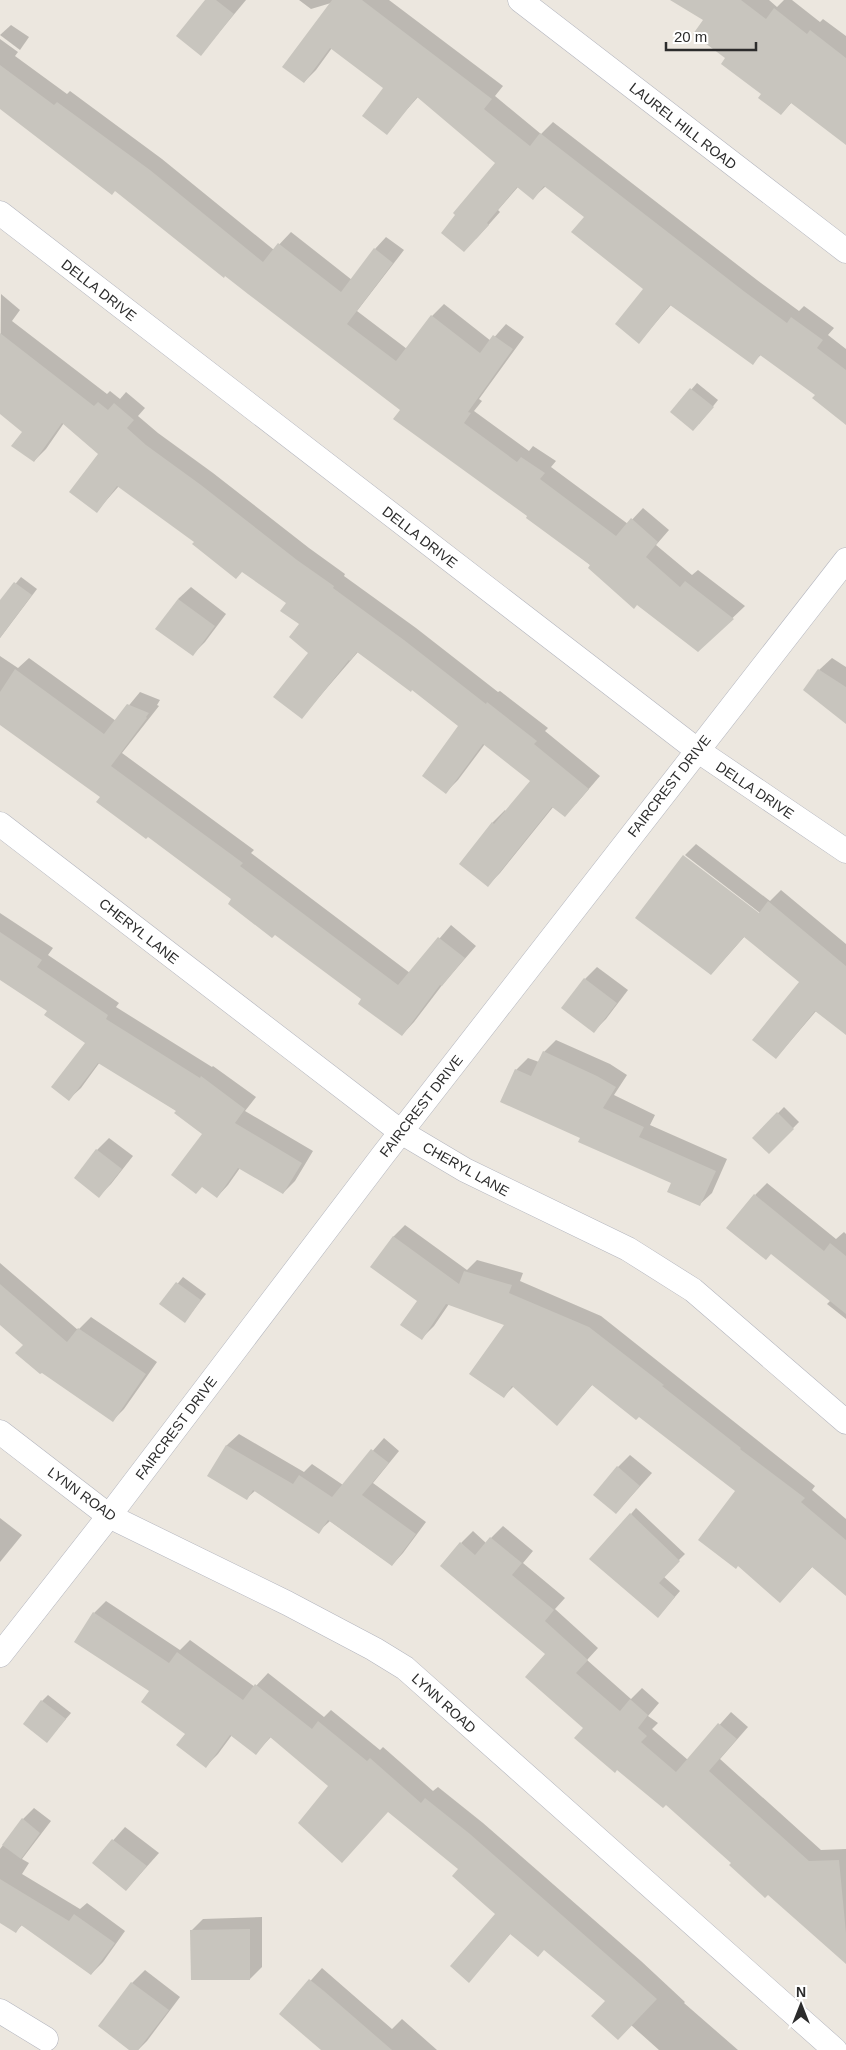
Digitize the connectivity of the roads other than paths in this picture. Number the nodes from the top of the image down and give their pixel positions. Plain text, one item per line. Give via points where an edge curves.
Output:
1 (520, 0) edge
2 (0, 213) edge
3 (846, 251) edge
4 (846, 560) edge
5 (697, 750) junction
6 (0, 824) edge
7 (846, 852) edge
8 (401, 1132) junction
9 (846, 1422) edge
10 (0, 1432) edge
11 (109, 1516) junction
12 (0, 1655) edge
13 (0, 2011) edge
14 (46, 2039) dead end
15 (834, 2050) edge

1 - 3 street, LAUREL HILL ROAD
2 - 5 street, DELLA DRIVE
4 - 5 street, FAIRCREST DRIVE
5 - 7 street, DELLA DRIVE
5 - 8 street, FAIRCREST DRIVE
6 - 8 street, CHERYL LANE
8 - 9 street, CHERYL LANE via 465,1170 628,1249 692,1290
8 - 11 street, FAIRCREST DRIVE
10 - 11 street, LYNN ROAD
11 - 12 street, FAIRCREST DRIVE
11 - 15 street, LYNN ROAD via 287,1603 405,1668
13 - 14 street

